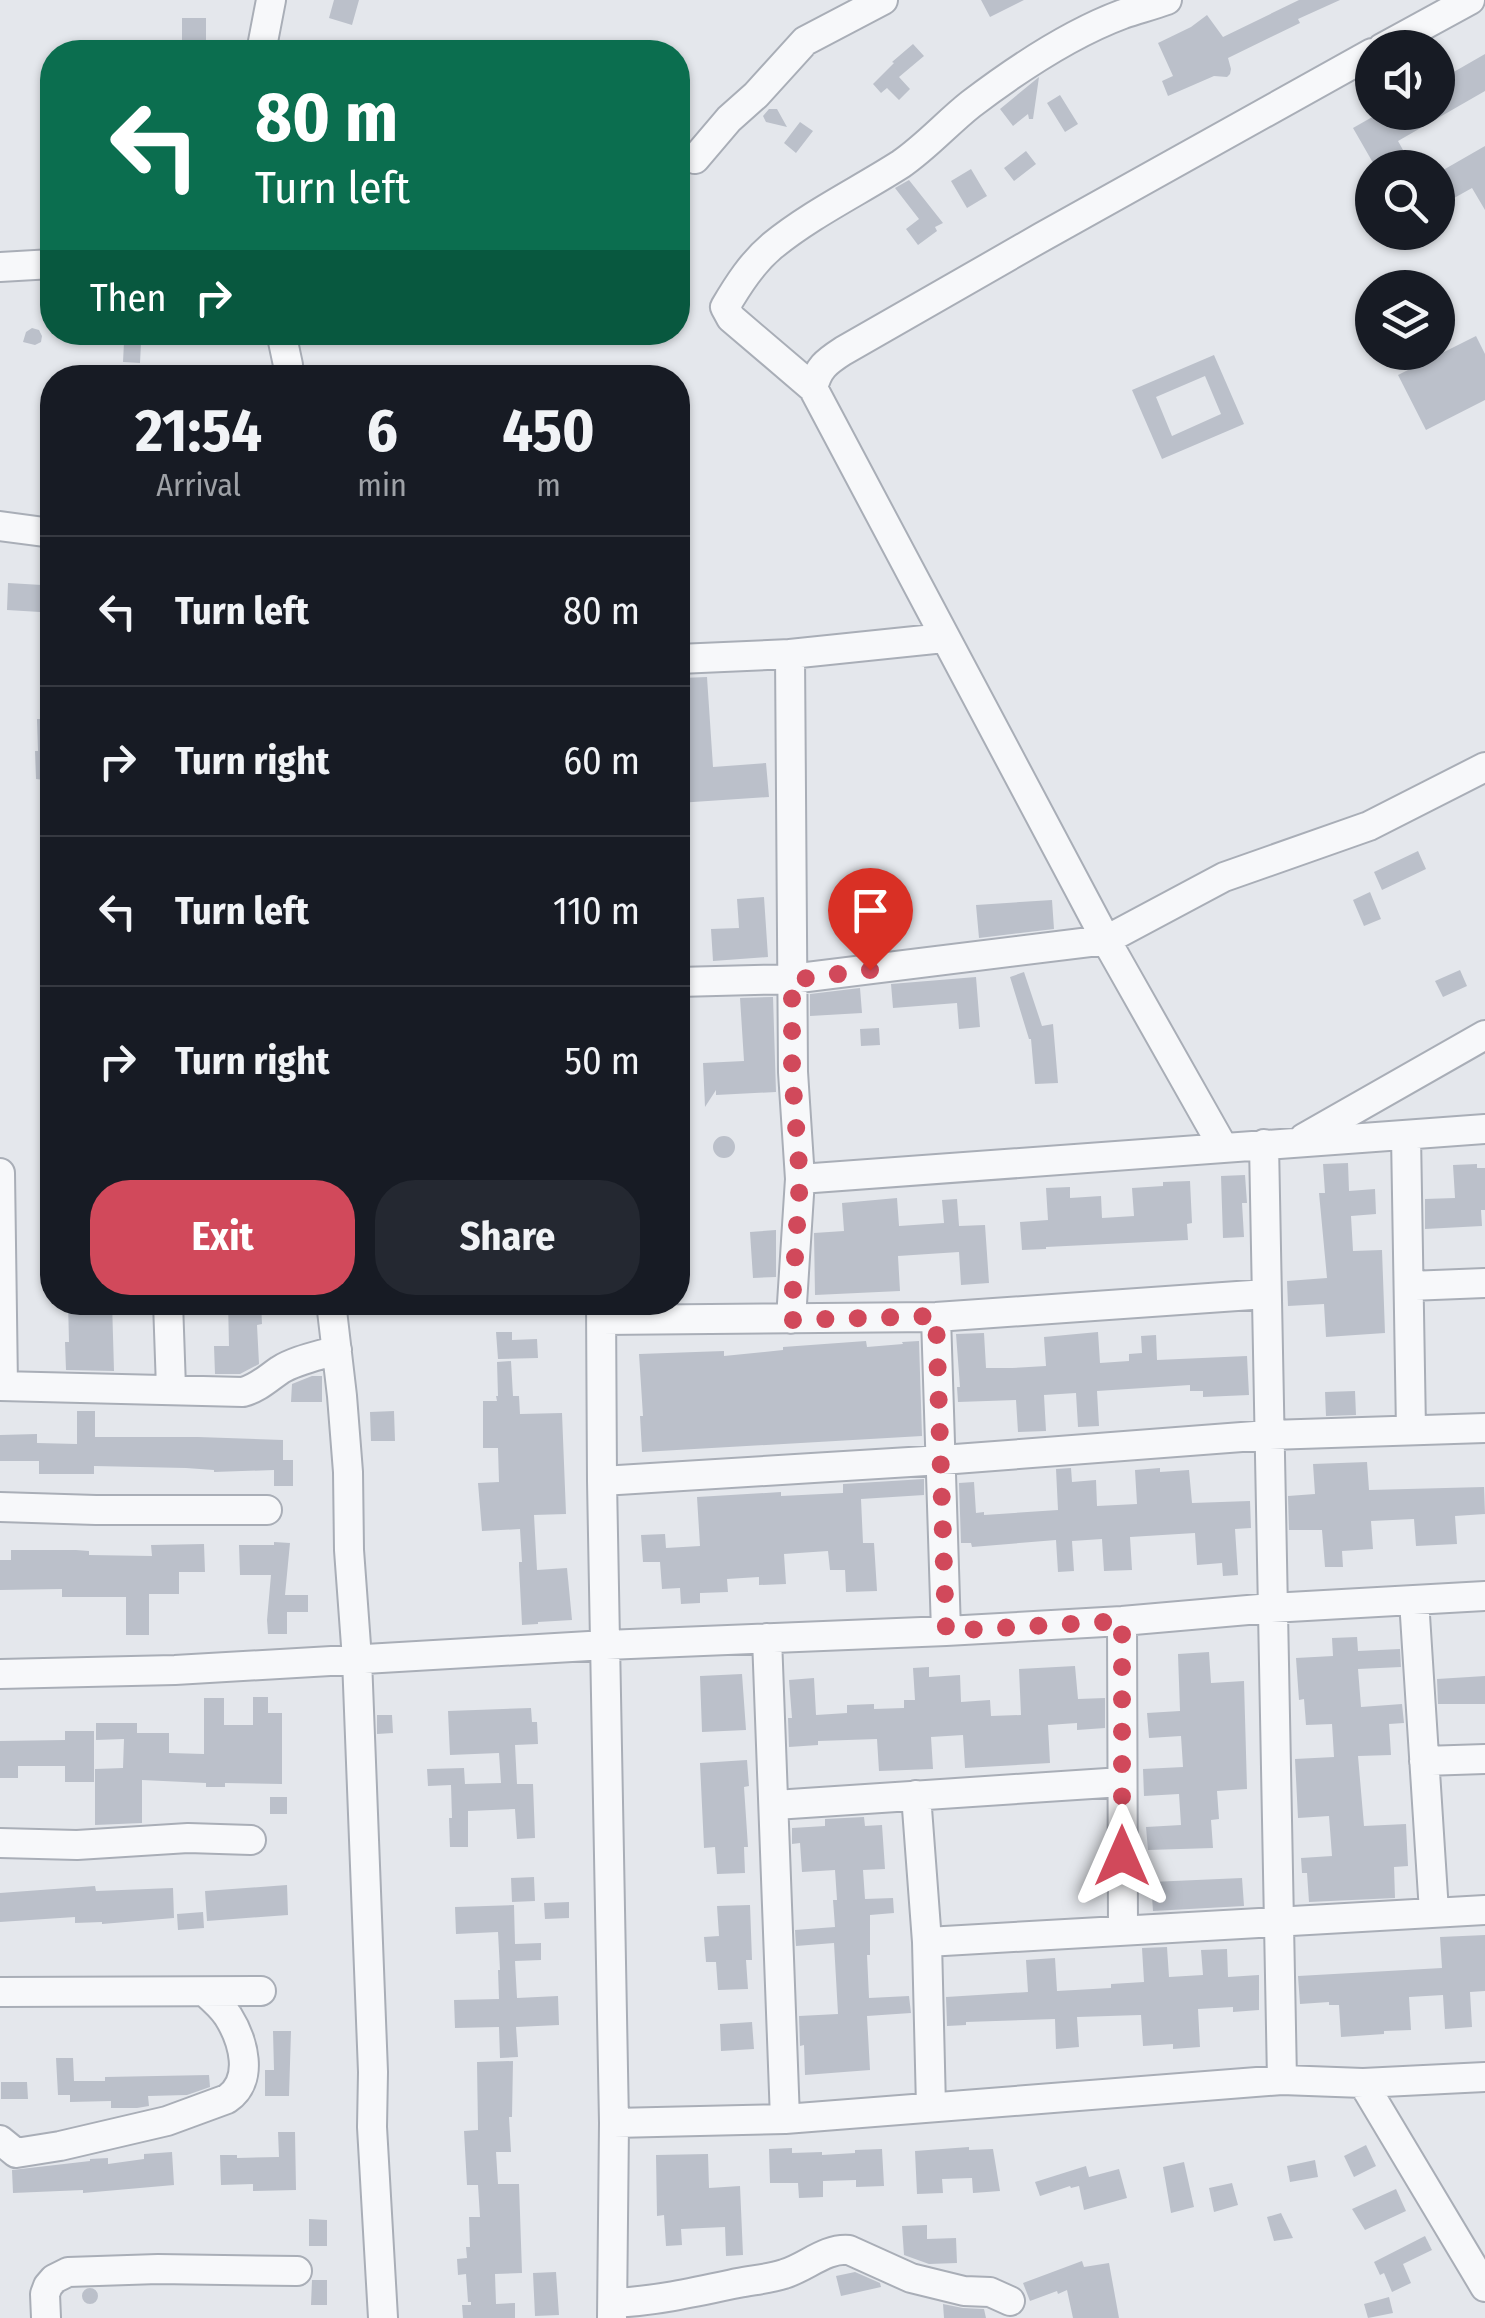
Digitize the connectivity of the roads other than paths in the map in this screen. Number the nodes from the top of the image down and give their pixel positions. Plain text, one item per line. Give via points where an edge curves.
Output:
1 (271, 0) edge
2 (883, 0) edge
3 (1167, 0) edge
4 (1470, 0) edge
5 (1415, 30) edge
6 (264, 40) edge
7 (1355, 62) edge
8 (696, 159) dead end
9 (40, 265) edge
10 (0, 267) edge
11 (813, 388) junction
12 (0, 526) edge
13 (40, 531) edge
14 (944, 638) junction
15 (790, 654) junction
16 (690, 658) edge
17 (1485, 767) edge
18 (1106, 940) junction
19 (792, 980) junction
20 (690, 982) edge
21 (1485, 1035) edge
22 (1485, 1130) edge
23 (1406, 1135) junction
24 (1296, 1142) junction
25 (1264, 1144) junction
26 (1222, 1147) junction
27 (0, 1173) edge
28 (800, 1179) junction
29 (1485, 1283) edge
30 (1408, 1286) junction
31 (1266, 1294) junction
32 (168, 1315) edge
33 (332, 1315) edge
34 (602, 1315) edge
35 (686, 1315) edge
36 (936, 1316) junction
37 (791, 1320) junction
38 (337, 1350) junction
39 (2, 1386) edge
40 (171, 1388) junction
41 (1485, 1428) edge
42 (1411, 1430) junction
43 (1268, 1435) junction
44 (942, 1460) junction
45 (602, 1481) junction
46 (0, 1506) edge
47 (267, 1510) dead end
48 (1485, 1596) edge
49 (1414, 1600) junction
50 (1271, 1608) junction
51 (1122, 1621) junction
52 (946, 1631) junction
53 (768, 1638) junction
54 (606, 1645) junction
55 (357, 1659) junction
56 (0, 1674) edge
57 (1485, 1759) edge
58 (1424, 1761) junction
59 (1122, 1782) junction
60 (916, 1795) junction
61 (775, 1805) junction
62 (251, 1840) dead end
63 (0, 1843) edge
64 (1485, 1910) edge
65 (1434, 1912) junction
66 (1280, 1921) junction
67 (1123, 1930) junction
68 (927, 1942) junction
69 (260, 1991) dead end
70 (0, 1992) edge
71 (205, 1992) junction
72 (1485, 2077) edge
73 (1282, 2080) junction
74 (1364, 2083) junction
75 (931, 2108) junction
76 (785, 2119) junction
77 (614, 2124) junction
78 (0, 2140) edge
79 (297, 2271) dead end
80 (1485, 2287) edge
81 (1010, 2301) dead end
82 (613, 2310) edge
83 (46, 2318) edge
84 (383, 2318) edge

1 - 6 street
2 - 8 street via 806,41
3 - 11 street via 1108,20 1042,55 904,162 770,248 742,278 724,307 730,318
4 - 5 street
7 - 11 street via 823,363
9 - 10 street
11 - 14 street
12 - 13 street
14 - 15 street
14 - 18 street
15 - 16 street
15 - 19 street
17 - 18 street via 1369,826 1224,877
18 - 19 street
18 - 26 street
19 - 20 street
19 - 28 street
21 - 24 street
22 - 23 street
23 - 24 street
23 - 30 street
24 - 25 street
25 - 26 street
25 - 31 street
26 - 28 street
27 - 39 street
28 - 37 street
29 - 30 street
30 - 42 street
31 - 36 street
31 - 43 street
32 - 40 street
33 - 38 street
34 - 45 street
35 - 37 street
36 - 37 street
36 - 44 street
38 - 40 street via 281,1369 243,1392
38 - 55 street
39 - 40 street
41 - 42 street
42 - 43 street
43 - 44 street
43 - 50 street
44 - 45 street
44 - 52 street
45 - 54 street
46 - 47 street
48 - 49 street
49 - 50 street
49 - 58 street
50 - 51 street
50 - 66 street
51 - 52 street
51 - 59 street
52 - 53 street
53 - 54 street
53 - 61 street
54 - 55 street
54 - 77 street
55 - 56 street
55 - 84 street
57 - 58 street
58 - 65 street
59 - 60 street
59 - 67 street
60 - 61 street
60 - 68 street
61 - 76 street
62 - 63 street
64 - 65 street
65 - 66 street
66 - 67 street
66 - 73 street
67 - 68 street
68 - 75 street
69 - 71 street
70 - 71 street
71 - 78 street via 226,2012 241,2042 243,2078 234,2094 166,2121 60,2146 16,2153
72 - 74 street
73 - 74 street
73 - 75 street
74 - 80 street
75 - 76 street
76 - 77 street
77 - 82 street
79 - 83 street via 68,2272 48,2286
81 - 82 street via 910,2278 839,2250 781,2276

